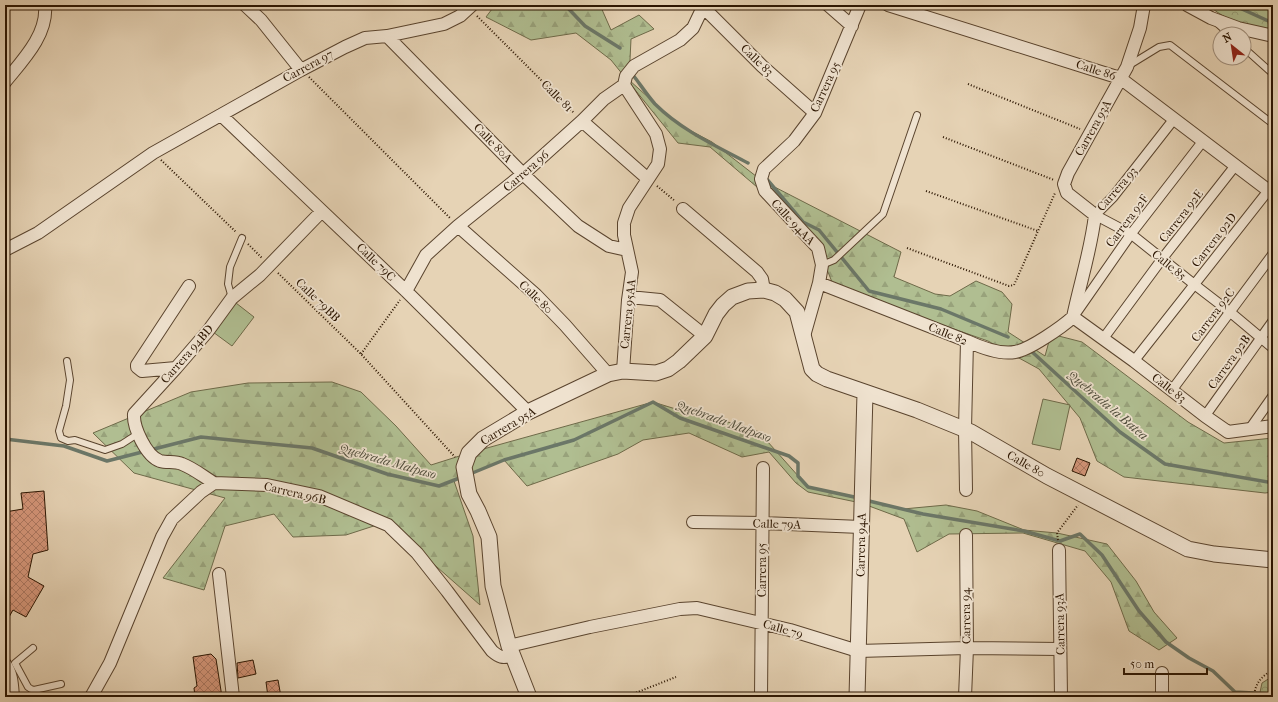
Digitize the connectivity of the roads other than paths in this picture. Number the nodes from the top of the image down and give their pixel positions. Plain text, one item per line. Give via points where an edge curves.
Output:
1 (45, 5) edge
2 (245, 5) edge
3 (828, 5) edge
4 (860, 5) edge
5 (888, 5) edge
6 (1144, 5) edge
7 (1187, 5) edge
8 (702, 6) edge
9 (470, 7) edge
10 (1211, 18) junction
11 (852, 26) junction
12 (1220, 26) edge
13 (387, 36) junction
14 (1273, 36) edge
15 (1252, 55) edge
16 (301, 70) junction
17 (1124, 72) junction
18 (1273, 74) edge
19 (5, 82) edge
20 (624, 85) junction
21 (815, 113) junction
22 (221, 115) junction
23 (917, 115) dead end
24 (1174, 119) junction
25 (582, 121) junction
26 (1273, 124) edge
27 (1203, 141) junction
28 (1235, 166) junction
29 (523, 174) junction
30 (648, 179) junction
31 (761, 179) joint
32 (1062, 184) joint
33 (1270, 192) edge
34 (683, 209) road end
35 (322, 211) junction
36 (1095, 215) junction
37 (458, 226) junction
38 (1131, 234) junction
39 (242, 238) road end
40 (5, 250) edge
41 (627, 250) junction
42 (1273, 254) edge
43 (1162, 259) junction
44 (822, 265) junction
45 (819, 283) junction
46 (1195, 285) junction
47 (189, 286) dead end
48 (764, 290) junction
49 (406, 291) junction
50 (629, 297) junction
51 (232, 298) junction
52 (1230, 312) junction
53 (1073, 317) junction
54 (1273, 321) edge
55 (705, 336) junction
56 (804, 336) junction
57 (1261, 338) junction
58 (1104, 339) junction
59 (967, 341) junction
60 (1273, 348) edge
61 (67, 361) dead end
62 (1134, 361) junction
63 (176, 368) junction
64 (623, 371) junction
65 (608, 374) junction
66 (1172, 390) junction
67 (865, 393) junction
68 (1273, 396) edge
69 (528, 412) junction
70 (1205, 416) junction
71 (1273, 426) edge
72 (965, 429) junction
73 (1249, 430) junction
74 (139, 433) junction
75 (763, 468) dead end
76 (214, 483) junction
77 (966, 490) dead end
78 (694, 522) dead end
79 (763, 523) junction
80 (861, 527) junction
81 (966, 535) dead end
82 (1058, 550) dead end
83 (1273, 560) edge
84 (219, 574) dead end
85 (762, 623) junction
86 (34, 648) dead end
87 (967, 648) junction
88 (1060, 649) junction
89 (858, 650) junction
90 (510, 651) junction
91 (8, 667) edge
92 (1162, 673) dead end
93 (61, 684) dead end
94 (13, 697) edge
95 (90, 697) edge
96 (233, 697) edge
97 (529, 697) edge
98 (761, 697) edge
99 (857, 697) edge
100 (965, 697) edge
101 (1061, 697) edge
102 (1162, 697) edge

1 - 19 street via 46,13 40,33 30,51
2 - 16 street via 261,20
3 - 11 street
4 - 11 street, Carrera 95
5 - 17 street, Calle 86
6 - 17 street, Carrera 93A via 1140,28
7 - 10 street
8 - 20 street, Carrera 96 via 693,28 680,40 634,66 626,76
8 - 21 street, Calle 83 via 762,66
9 - 13 street, Carrera 97 via 460,16 444,24
10 - 12 lane
10 - 14 street via 1238,28
11 - 21 street, Carrera 95
13 - 16 street, Carrera 97 via 366,38
13 - 29 street, Calle 80A
15 - 18 lane
16 - 22 street, Carrera 97
17 - 24 street, Calle 86
17 - 26 lane via 1159,47 1170,45
17 - 32 street, Carrera 93A
20 - 25 street, Carrera 96 via 604,99
20 - 30 street, Carrera 95AA via 656,134 660,149 658,164
21 - 31 street, Carrera 95 via 794,141 764,169
22 - 35 street, Calle 79C
22 - 40 street, Carrera 97 via 154,153 38,233
23 - 44 lane via 883,214 834,260
24 - 27 street, Calle 86
24 - 36 street, Carrera 93 via 1113,197
25 - 29 street, Carrera 96
25 - 30 street, Calle 81
27 - 28 street, Calle 86
27 - 38 street, Carrera 92F
28 - 33 street, Calle 86
28 - 43 street, Carrera 92E
29 - 37 street, Carrera 96
29 - 41 street, Calle 80A via 578,226 609,246
30 - 41 street, Carrera 95AA via 626,215 624,235
31 - 44 street, Calle 94AA via 765,191 818,248
32 - 36 street, Calle 85 via 1067,193
33 - 46 street, Carrera 92D
34 - 48 street via 757,272
35 - 49 street, Calle 79C
35 - 51 street, Carrera 94BD via 260,275
36 - 38 street, Calle 85
36 - 53 street, Carrera 93 via 1091,247 1078,288
37 - 49 street, Carrera 96 via 426,255
37 - 65 street, Calle 80 via 536,295
38 - 43 street, Calle 85
38 - 53 street, Carrera 92F
39 - 51 lane via 230,267 228,284
41 - 50 street, Carrera 95AA via 632,272
42 - 52 street, Carrera 92C
43 - 46 street, Calle 85
43 - 58 street, Carrera 92E
44 - 45 street, Calle 94AA
45 - 56 street, Calle 94AA
45 - 59 street, Calle 82
46 - 52 street, Calle 85
46 - 62 street, Carrera 92D
47 - 63 street via 136,367 142,371
48 - 55 street, Carrera 95A via 748,291 732,297 716,314
48 - 56 street via 785,299 797,312
49 - 69 street, Calle 79C
50 - 55 street via 660,300
50 - 64 street, Carrera 95AA
51 - 63 street, Carrera 94BD
52 - 57 street, Calle 85
52 - 66 street, Carrera 92C
53 - 58 street, Calle 83
53 - 59 street, Calle 82 via 1057,330 1014,352 980,347
54 - 57 street, Carrera 92B
55 - 64 street, Carrera 95A via 668,369 656,373
56 - 67 street, Calle 80 via 812,369 817,374
57 - 60 street, Calle 85
57 - 70 street, Carrera 92B
58 - 62 street, Calle 83
59 - 72 street
61 - 74 lane via 70,380 59,431 61,438 105,450 122,444
62 - 66 street, Calle 83
63 - 74 street, Carrera 94BD via 134,414
64 - 65 street, Carrera 95A
65 - 69 street, Carrera 95A
66 - 70 street, Calle 83
67 - 72 street, Calle 80
67 - 80 street, Carrera 94A
68 - 73 street
69 - 90 street, Carrera 95A via 483,439 469,453 465,474 469,494 489,537 493,586
70 - 73 street, Calle 83 via 1228,432
71 - 73 street, Calle 83
72 - 77 street
72 - 83 street, Calle 80 via 1047,476 1188,549
74 - 76 street, Carrera 94BD via 146,449 159,460 181,464
75 - 79 street, Carrera 95
76 - 90 street, Carrera 96B via 267,485 319,496 388,525 417,553 492,651 505,658
76 - 95 street via 172,518 110,663
78 - 79 street, Calle 79A
79 - 80 street, Calle 79A
79 - 85 street, Carrera 95
80 - 89 street, Carrera 94A
81 - 87 street, Carrera 94
82 - 88 street, Carrera 93A
84 - 96 street
85 - 89 street, Calle 79
85 - 90 street, Calle 79 via 698,608 680,609 590,627
85 - 98 street, Carrera 95
86 - 91 lane
87 - 88 street, Calle 79
87 - 89 street, Calle 79
87 - 100 street, Carrera 94
88 - 101 street, Carrera 93A
89 - 99 street, Carrera 94A
90 - 97 street
91 - 93 lane via 34,690
91 - 94 street
92 - 102 street

